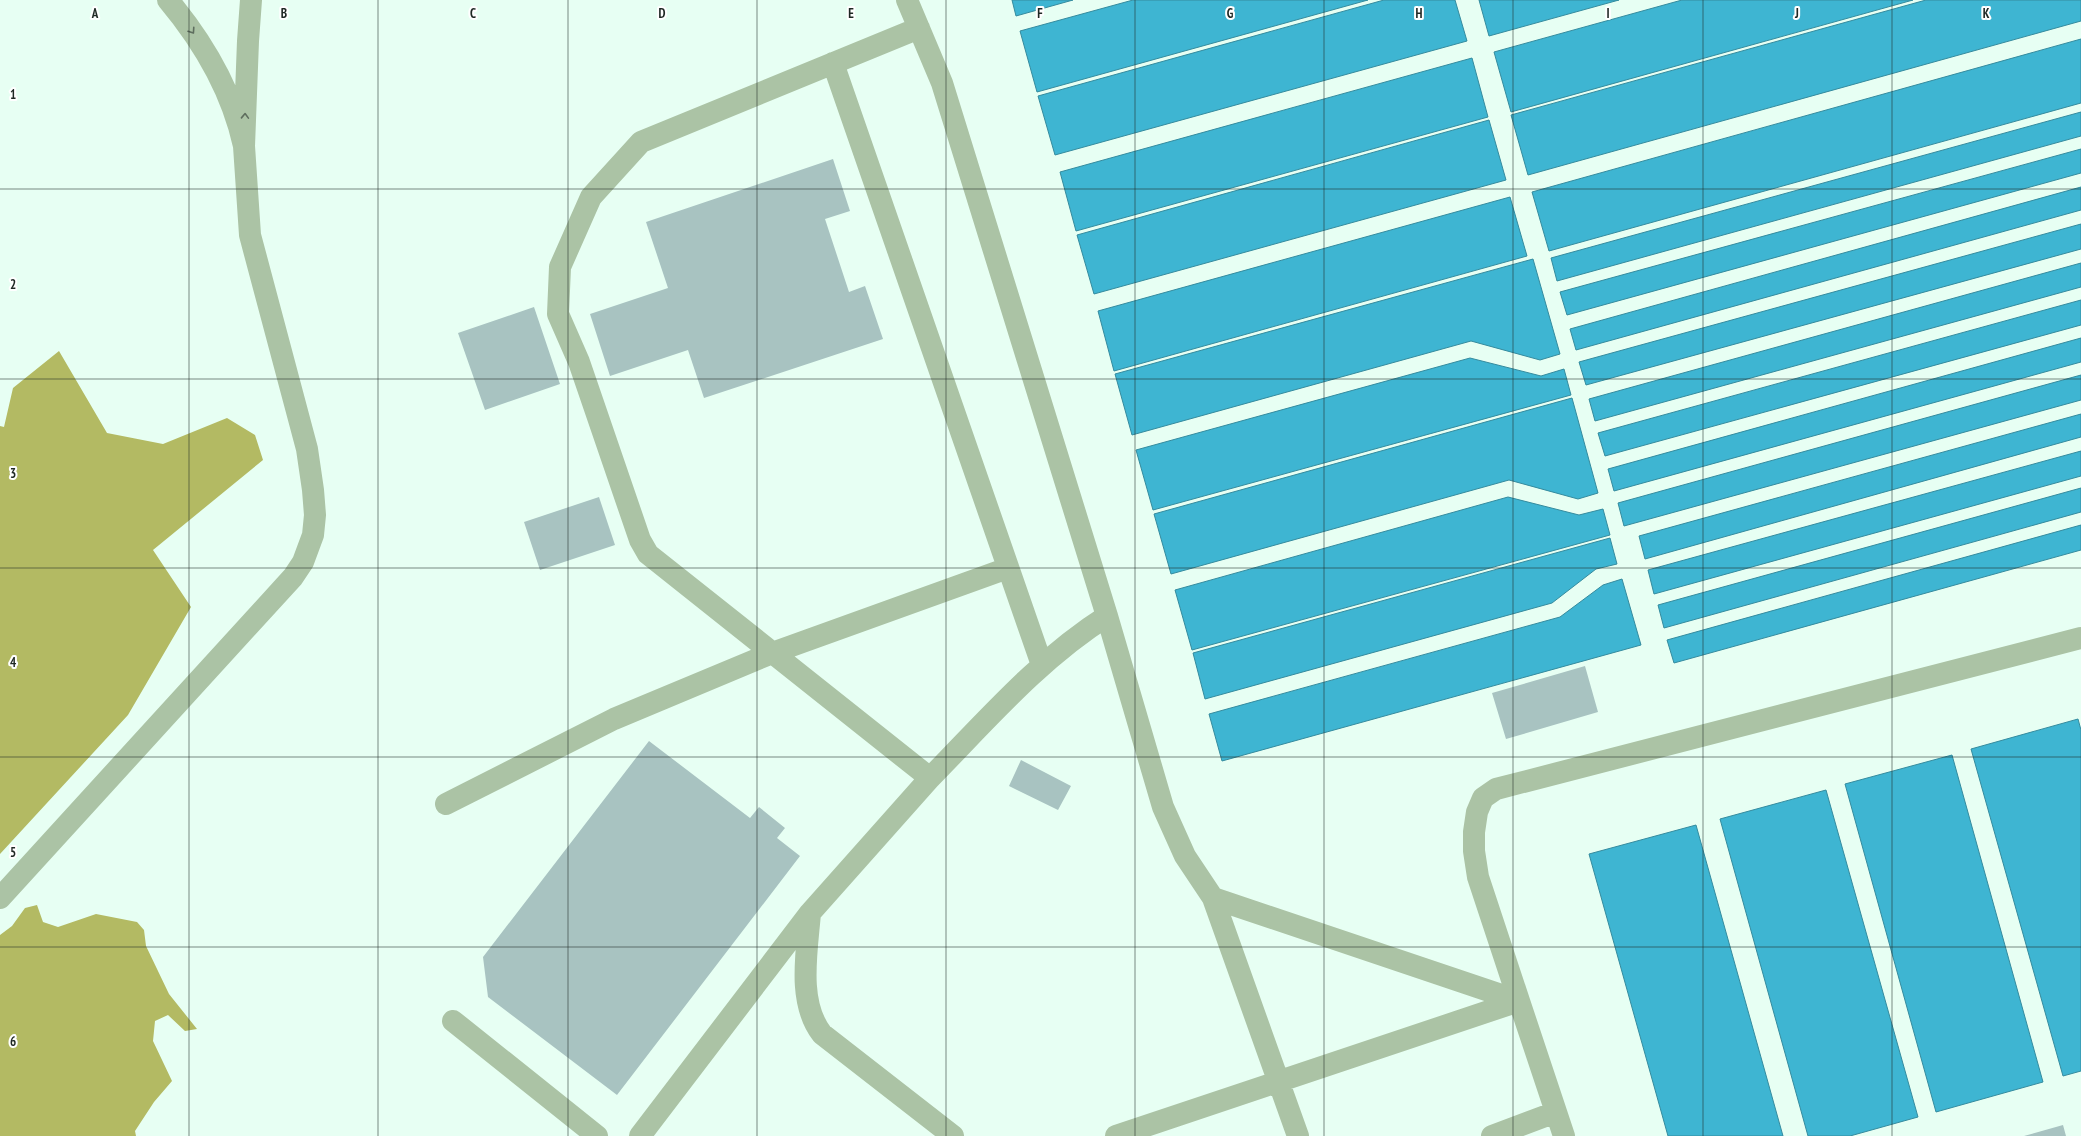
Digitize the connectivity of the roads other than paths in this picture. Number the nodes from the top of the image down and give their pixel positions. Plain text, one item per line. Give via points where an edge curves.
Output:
1 (168, 0) edge
2 (251, 0) edge
3 (907, 0) edge
4 (919, 28) junction
5 (832, 63) junction
6 (244, 146) junction
7 (1008, 568) junction
8 (1107, 616) junction
9 (2081, 638) edge
10 (772, 653) junction
11 (1042, 665) junction
12 (930, 778) junction
13 (446, 804) dead end
14 (0, 898) edge
15 (1213, 898) junction
16 (810, 913) junction
17 (1520, 1001) junction
18 (453, 1021) dead end
19 (1279, 1082) junction
20 (1556, 1112) junction
21 (597, 1136) edge
22 (640, 1136) edge
23 (953, 1136) edge
24 (1116, 1136) edge
25 (1298, 1136) edge
26 (1492, 1136) edge
27 (1564, 1136) edge

1 -> 6 lane via 218,71 239,120
6 -> 2 lane
3 - 4 lane
4 - 5 lane
4 - 8 lane via 942,83
5 - 7 lane
5 - 10 lane via 641,142 591,197 560,267 558,314 579,362 644,547 656,562
6 - 14 lane via 250,235 308,456 315,515 309,548 289,582
7 - 10 lane
7 - 11 lane
8 - 11 lane via 1071,640
8 - 15 lane via 1163,807 1185,856
9 - 17 lane via 1496,789 1483,798 1477,812 1474,851 1478,876
10 - 12 lane
10 - 13 lane via 614,719
11 - 12 lane
12 - 16 lane
15 - 17 lane
15 - 19 lane
16 - 22 lane
16 - 23 lane via 807,984 810,1010 816,1026 822,1034
17 - 19 lane
17 - 20 lane
18 - 21 lane
19 - 24 lane
19 - 25 lane
20 - 26 lane
20 - 27 lane

